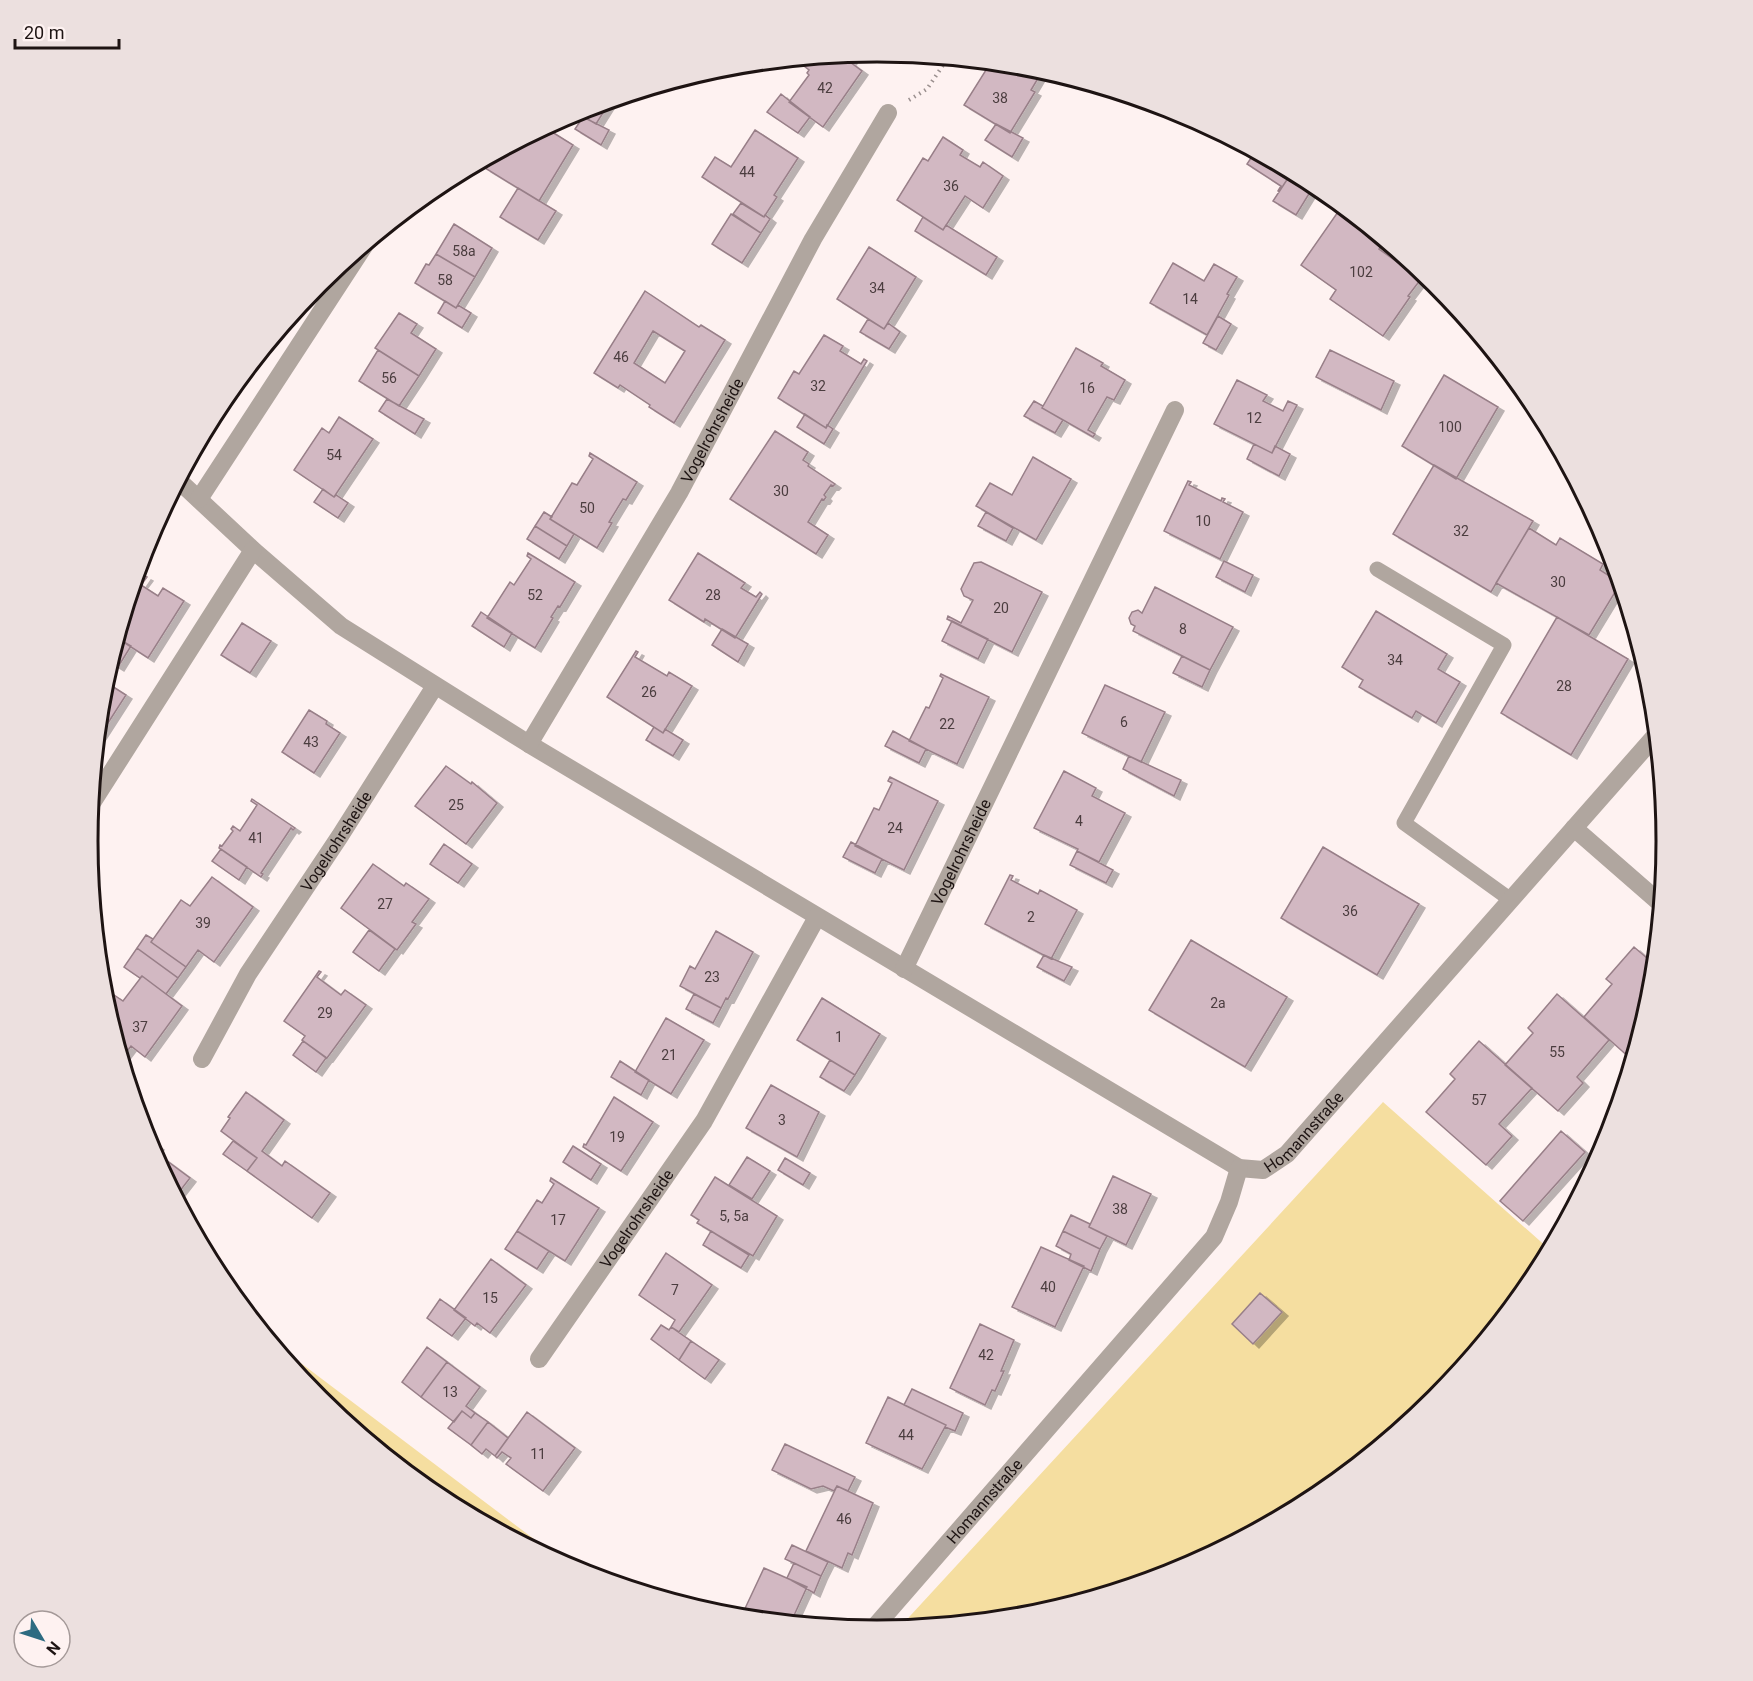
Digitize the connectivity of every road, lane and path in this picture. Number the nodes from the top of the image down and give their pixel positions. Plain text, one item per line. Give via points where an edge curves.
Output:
1 (944, 65) edge
2 (888, 113) joint
3 (350, 267) edge
4 (1175, 410) dead end
5 (184, 485) edge
6 (199, 499) junction
7 (253, 550) junction
8 (1377, 569) dead end
9 (435, 686) junction
10 (1649, 743) edge
11 (529, 744) junction
12 (99, 792) edge
13 (1574, 828) junction
14 (1653, 897) edge
15 (1511, 900) junction
16 (817, 917) junction
17 (904, 969) junction
18 (202, 1059) dead end
19 (1239, 1168) junction
20 (539, 1359) dead end
21 (881, 1620) edge

1 - 2 path via 927,89
2 - 11 street, Vogelrohrsheide via 813,239 679,493
3 - 6 street
4 - 17 street, Vogelrohrsheide
5 - 6 street
6 - 7 street
7 - 9 street via 342,626
7 - 12 street
8 - 15 lane via 1504,645 1404,823
9 - 11 street
9 - 18 street, Vogelrohrsheide via 249,974
10 - 13 street, Homannstraße
11 - 16 street
13 - 14 street
13 - 15 street, Homannstraße
15 - 19 street, Homannstraße via 1287,1154 1263,1170
16 - 17 street
16 - 20 street, Vogelrohrsheide via 704,1121
17 - 19 street
19 - 21 street, Homannstraße via 1214,1237

